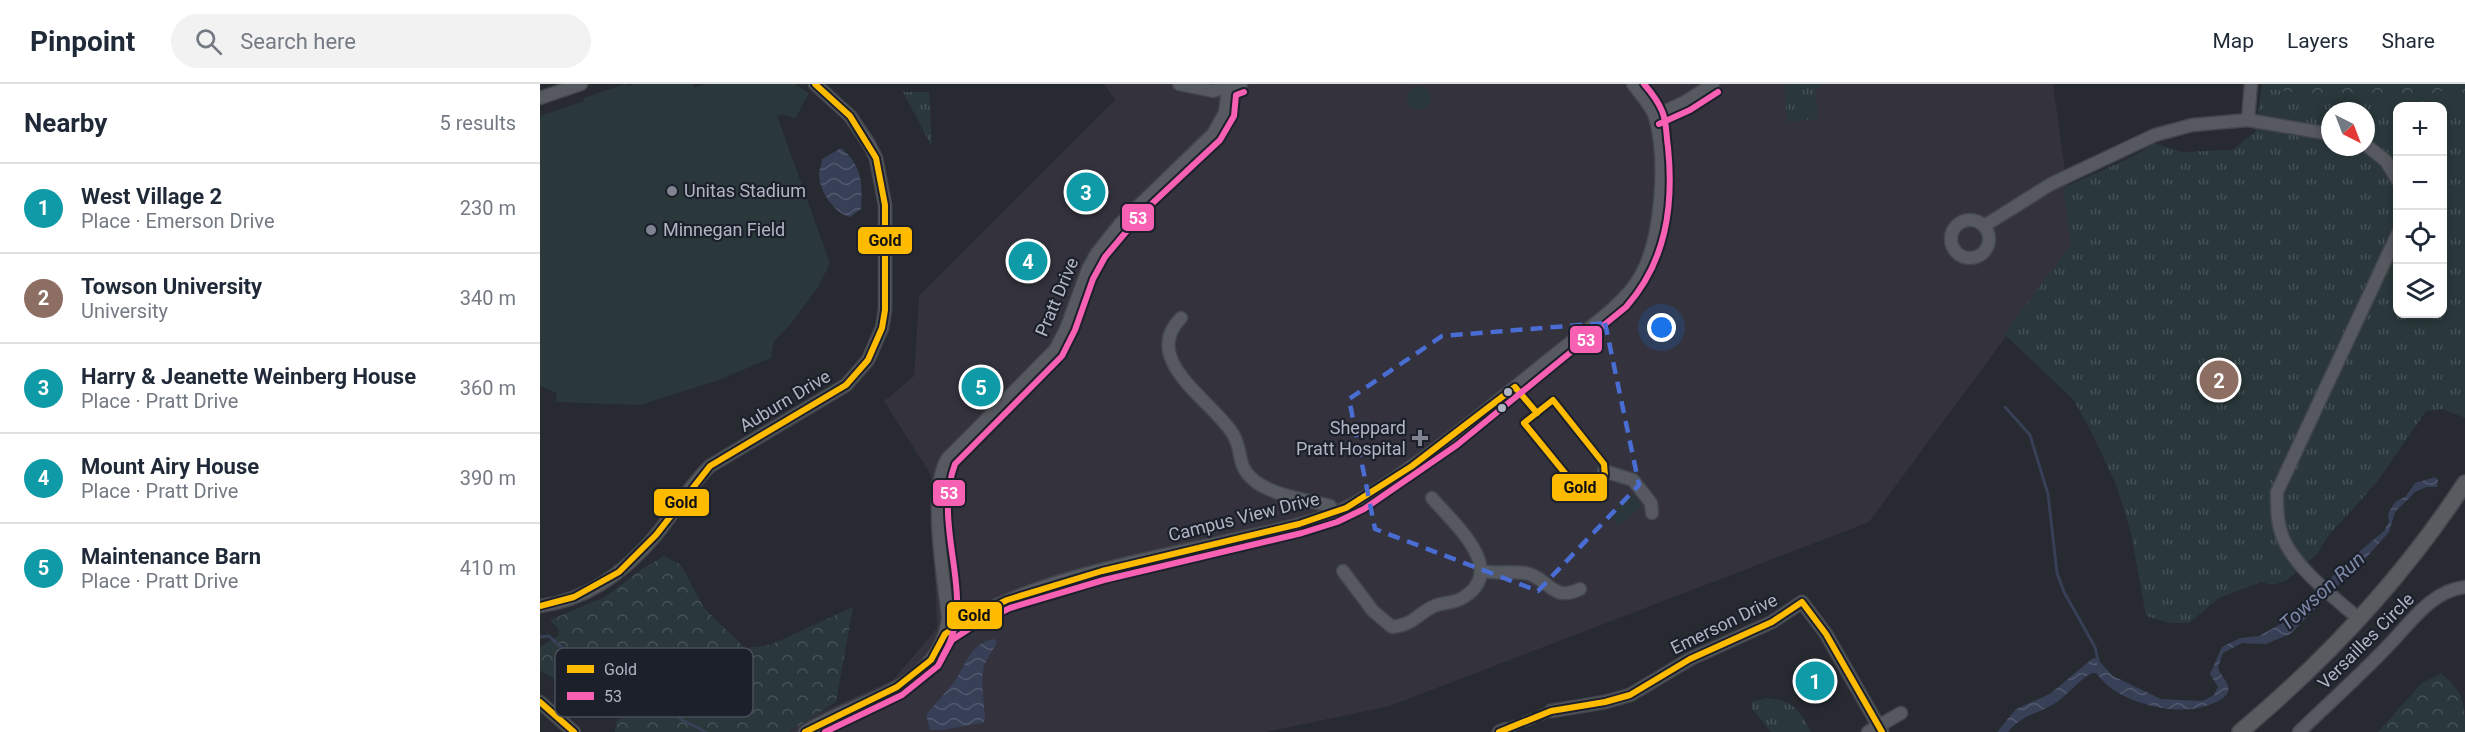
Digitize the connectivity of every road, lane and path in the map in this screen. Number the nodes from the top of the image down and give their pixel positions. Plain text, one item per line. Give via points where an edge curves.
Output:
1 (581, 84) edge
2 (815, 84) edge
3 (1179, 84) edge
4 (1241, 84) edge
5 (1633, 84) edge
6 (1713, 84) edge
7 (2251, 84) edge
8 (1228, 89) junction
9 (540, 98) edge
10 (1655, 116) junction
11 (2248, 120) junction
12 (2321, 132) edge
13 (2375, 152) edge
14 (2393, 174) edge
15 (1984, 226) dead end
16 (2393, 241) edge
17 (1181, 318) dead end
18 (1604, 471) dead end
19 (2463, 492) edge
20 (1432, 498) dead end
21 (1334, 513) junction
22 (1652, 513) dead end
23 (1343, 571) dead end
24 (1482, 571) junction
25 (2465, 586) edge
26 (1580, 589) dead end
27 (540, 606) edge
28 (2359, 619) junction
29 (945, 634) junction
30 (540, 702) edge
31 (1551, 711) tunnel mouth
32 (1901, 713) dead end
33 (555, 715) edge
34 (557, 717) edge
35 (1876, 730) edge
36 (574, 732) edge
37 (805, 732) edge
38 (2240, 732) edge
39 (2299, 732) edge

1 - 9 street
2 - 27 street, Auburn Drive via 862,132 880,175 885,206 885,310 875,348 846,385 710,466 655,536 611,577 573,599
3 - 8 street via 1202,90
4 - 8 street
5 - 10 street
6 - 10 street
7 - 11 street
8 - 29 street, Pratt Drive via 1225,112 1213,134 1120,224 1097,253 1055,350 942,467 938,502 948,618
10 - 21 street, Campus View Drive via 1660,154 1659,210 1647,263 1629,292 1444,443 1371,494
11 - 12 street
11 - 15 street via 2192,125 2155,135 2051,183
13 - 14 street
16 - 28 street via 2277,492 2277,516 2287,546 2308,574
17 - 21 street via 1169,337 1171,360 1233,434 1247,474 1272,490 1330,506
18 - 22 street via 1633,480 1651,503
19 - 28 main road
20 - 24 street via 1468,541
21 - 29 street, Campus View Drive via 1033,591 981,612
23 - 24 street via 1373,611 1392,627 1414,621 1434,605 1462,599 1480,581
24 - 26 street via 1528,573 1562,594
25 - 39 street, Versailles Circle via 2440,596 2419,612
28 - 38 main road via 2310,670
29 - 37 street, Campus View Drive via 930,660 912,677
30 - 33 street
31 - 35 street, Emerson Drive via 1630,695 1690,659 1772,622 1802,602 1826,634
32 - 35 street
34 - 36 street

